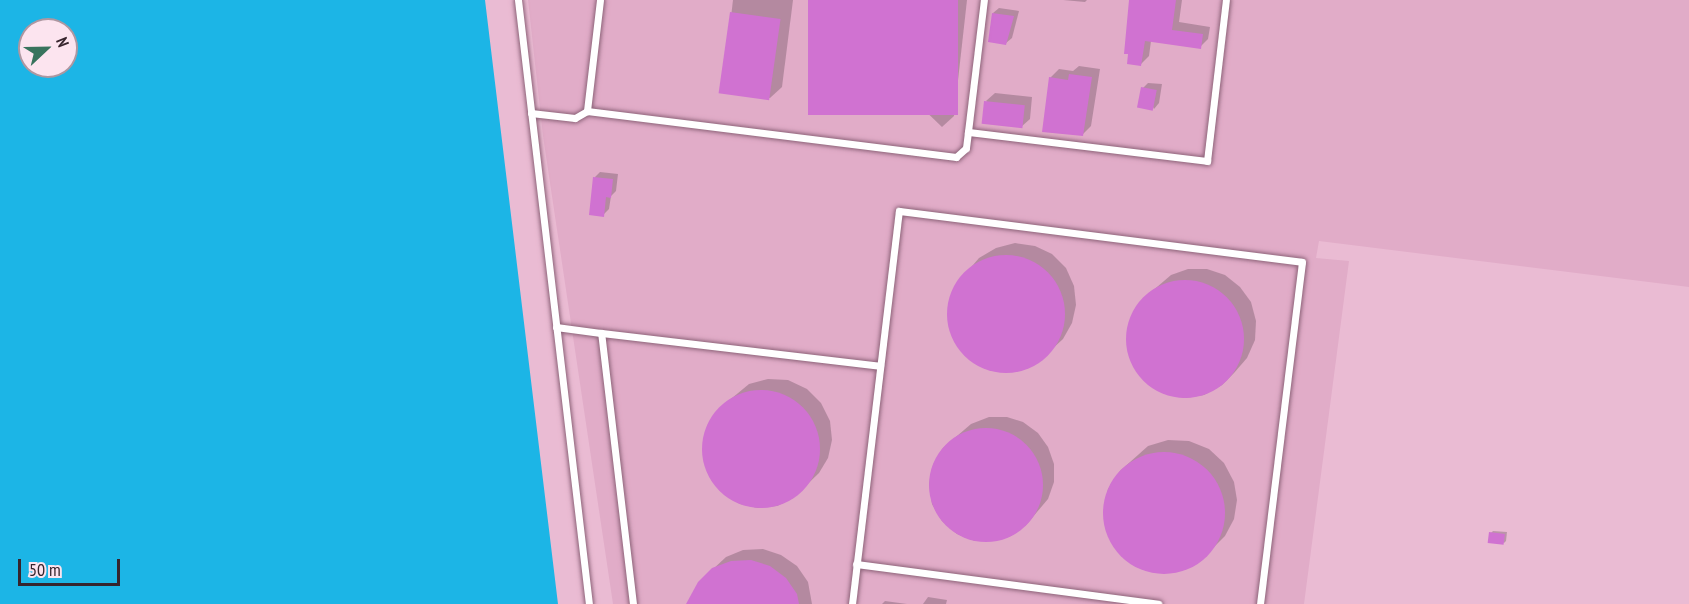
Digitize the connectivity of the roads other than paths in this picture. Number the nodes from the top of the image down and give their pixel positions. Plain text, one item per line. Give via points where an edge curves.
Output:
1 (518, 0) edge
2 (600, 0) edge
3 (984, 0) edge
4 (1226, 0) edge
5 (587, 111) junction
6 (531, 113) junction
7 (968, 132) junction
8 (556, 327) junction
9 (601, 333) junction
10 (880, 366) junction
11 (856, 564) junction
12 (589, 604) edge
13 (633, 604) edge
14 (852, 604) edge
15 (1158, 604) edge
16 (1260, 604) edge

1 - 6 lane
2 - 5 lane
3 - 7 lane
4 - 7 lane via 1207,161
5 - 6 lane via 575,118
5 - 7 lane via 956,157 966,147
6 - 8 lane
8 - 9 lane
8 - 12 lane
9 - 10 lane
9 - 13 lane
10 - 11 lane
10 - 16 lane via 899,211 1302,262
11 - 14 lane
11 - 15 lane

